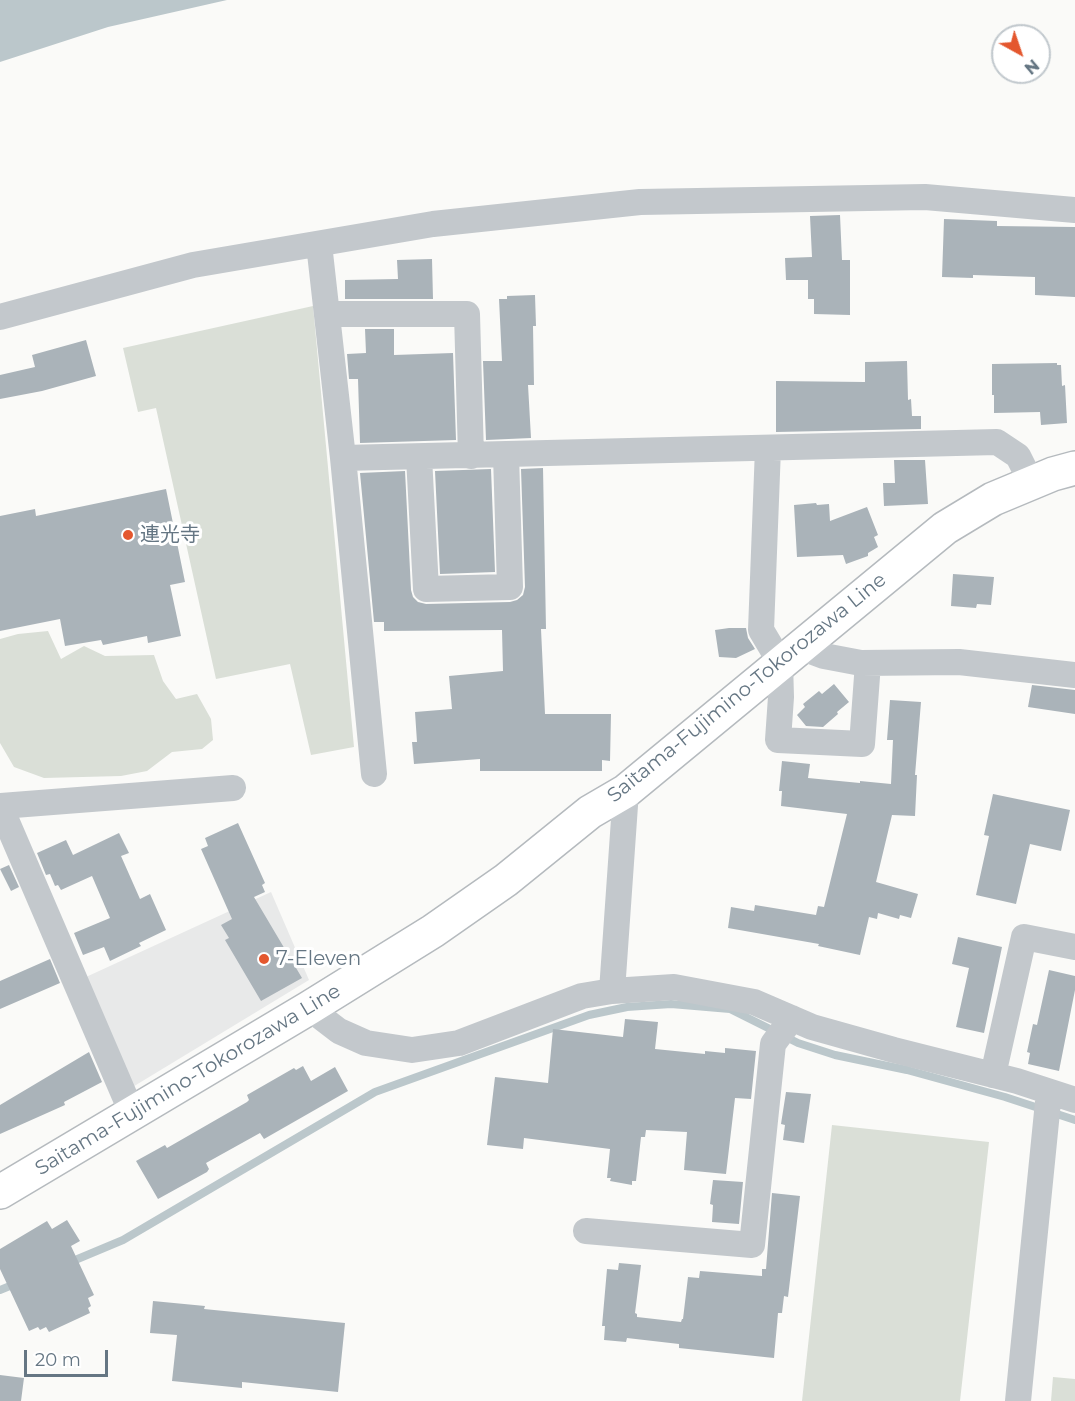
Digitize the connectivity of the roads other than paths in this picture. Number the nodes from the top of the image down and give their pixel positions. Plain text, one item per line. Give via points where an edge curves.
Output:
1 (1075, 210) edge
2 (319, 244) junction
3 (327, 314) junction
4 (0, 317) edge
5 (768, 448) junction
6 (506, 455) junction
7 (471, 456) junction
8 (419, 457) junction
9 (343, 458) junction
10 (1075, 468) edge
11 (1031, 482) junction
12 (790, 655) junction
13 (868, 663) junction
14 (1075, 675) edge
15 (374, 774) dead end
16 (233, 788) dead end
17 (626, 791) junction
18 (1, 806) edge
19 (1075, 947) edge
20 (612, 991) junction
21 (309, 1008) junction
22 (792, 1018) junction
23 (993, 1075) junction
24 (1049, 1092) junction
25 (1075, 1101) edge
26 (132, 1113) junction
27 (0, 1192) edge
28 (586, 1230) dead end
29 (1018, 1401) edge

1 - 2 street via 925,197 639,202 433,224
2 - 3 street
2 - 4 street via 193,265
3 - 7 street via 467,314
3 - 9 street
5 - 6 street
5 - 11 street via 997,442 1018,456
5 - 12 street via 761,630
6 - 7 street
6 - 8 street via 510,587 426,589
7 - 8 street
8 - 9 street
9 - 15 street
10 - 11 main road, Saitama-Fujimino-Tokorozawa Line
11 - 12 main road, Saitama-Fujimino-Tokorozawa Line via 945,528
12 - 13 street
12 - 13 street via 781,697 778,740 862,744
12 - 17 main road, Saitama-Fujimino-Tokorozawa Line
13 - 14 street via 959,662
16 - 18 street
17 - 20 street
17 - 21 main road, Saitama-Fujimino-Tokorozawa Line via 590,812 433,931
18 - 26 street
19 - 23 street via 1024,937
20 - 21 street via 582,996 459,1043 412,1050 366,1043 339,1031
20 - 22 street via 674,987 754,1002
21 - 26 main road, Saitama-Fujimino-Tokorozawa Line
22 - 23 street via 812,1027
22 - 28 street via 773,1044 752,1245
23 - 24 street
24 - 25 street
24 - 29 street
26 - 27 main road, Saitama-Fujimino-Tokorozawa Line

